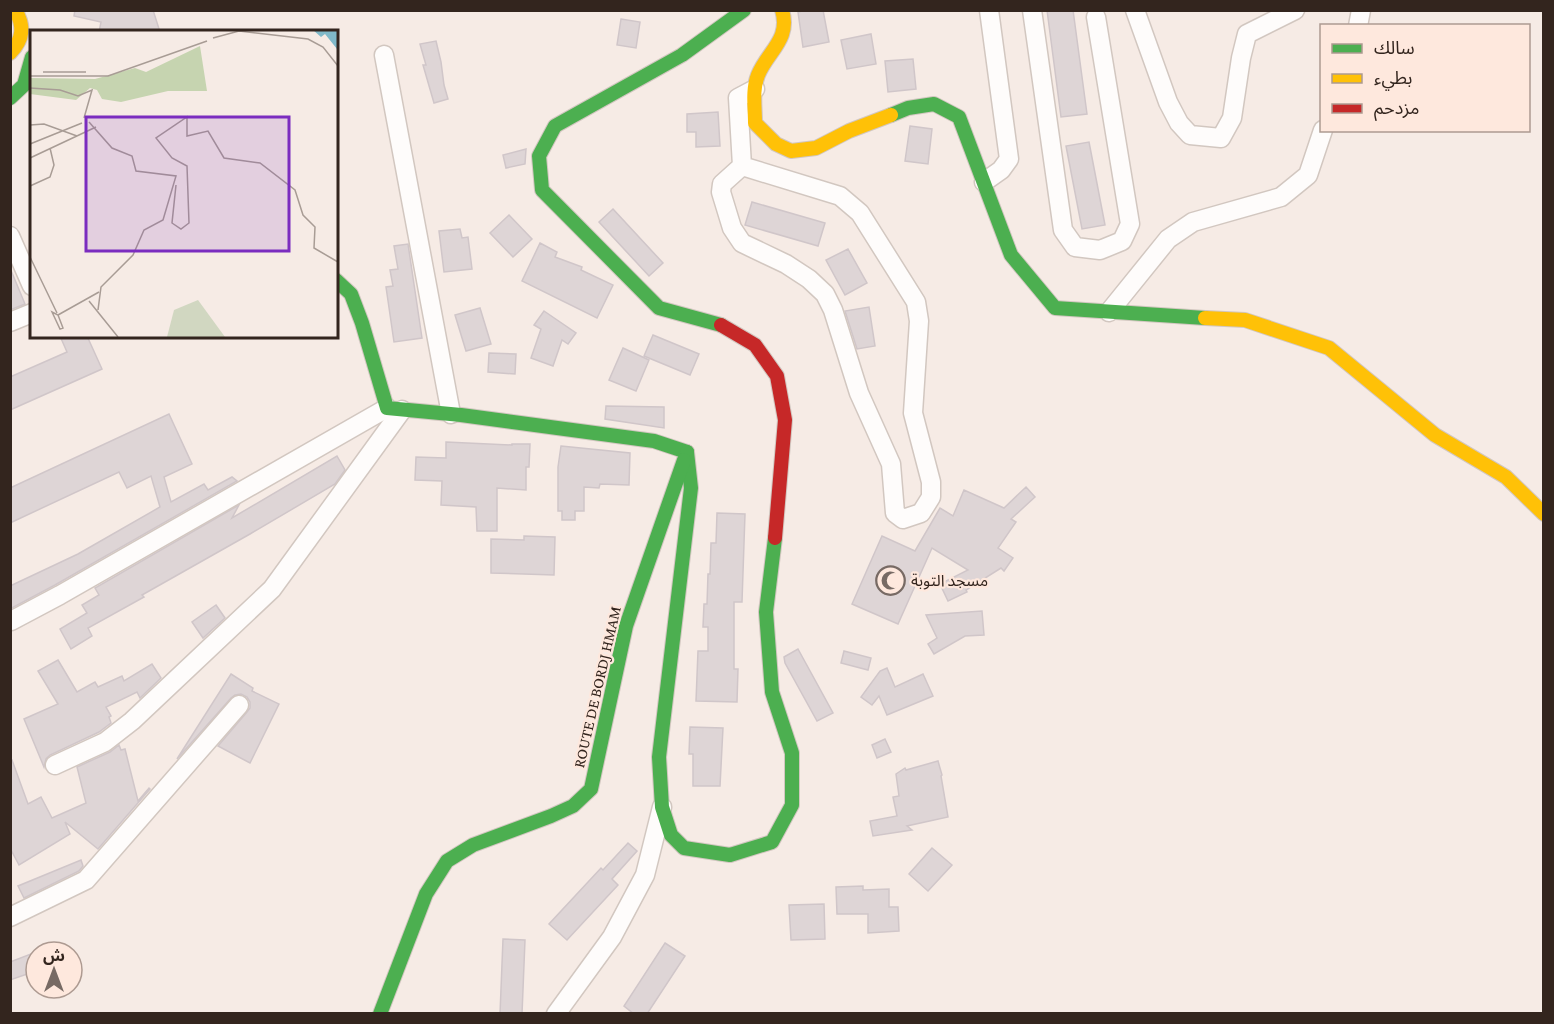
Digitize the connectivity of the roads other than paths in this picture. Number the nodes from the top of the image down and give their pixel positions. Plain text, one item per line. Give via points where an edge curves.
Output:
1 (15, 10) edge
2 (744, 10) edge
3 (782, 10) edge
4 (989, 10) edge
5 (1032, 10) edge
6 (1135, 10) edge
7 (1295, 10) edge
8 (1096, 16) dead end
9 (26, 40) edge
10 (10, 53) edge
11 (384, 55) dead end
12 (28, 84) edge
13 (755, 89) junction
14 (10, 98) edge
15 (1322, 132) edge
16 (742, 166) junction
17 (984, 182) junction
18 (10, 236) edge
19 (30, 281) edge
20 (338, 281) edge
21 (1109, 312) junction
22 (30, 314) edge
23 (10, 322) edge
24 (394, 409) junction
25 (451, 414) junction
26 (687, 452) junction
27 (1544, 514) edge
28 (11, 621) edge
29 (239, 705) dead end
30 (55, 765) dead end
31 (662, 807) junction
32 (10, 917) edge
33 (380, 1014) edge
34 (556, 1014) edge

1 - 9 street
2 - 31 street via 682,55 555,126 539,156 542,190 659,308 723,326 755,345 777,376 785,420 766,612 772,692 792,753 792,805 772,842 730,855 684,848 671,836
3 - 13 street via 785,28 757,75
4 - 17 street via 1009,159
5 - 8 street via 1063,230 1075,247 1100,250 1122,241 1130,224
6 - 7 street via 1179,123 1190,135 1221,138 1232,118 1247,34
9 - 10 street
11 - 25 street
12 - 14 street
13 - 16 street via 738,98
13 - 17 street via 755,123 776,144 791,151 816,147 908,108 934,104 959,117
15 - 21 street via 1308,175 1281,197 1193,222 1168,239
16 - 16 street via 840,196 860,213 915,302 919,321 913,413 931,483 931,497 921,513 903,519 894,513 891,464 859,393 825,294 786,264 742,243 732,228 722,184
17 - 21 street via 1011,255 1055,308
18 - 19 street
20 - 24 street via 351,294
21 - 27 street via 1245,320 1329,348 1435,435 1506,477
22 - 23 street
24 - 25 street
24 - 28 street
24 - 30 street via 272,589 132,721 105,742
25 - 26 street via 654,441
26 - 31 street via 691,489 659,757
26 - 33 street, ROUTE DE BORDJ HMAM via 626,626 591,789 573,806 473,845 447,861 426,894
29 - 32 street via 86,880
31 - 34 street via 645,875 612,938

